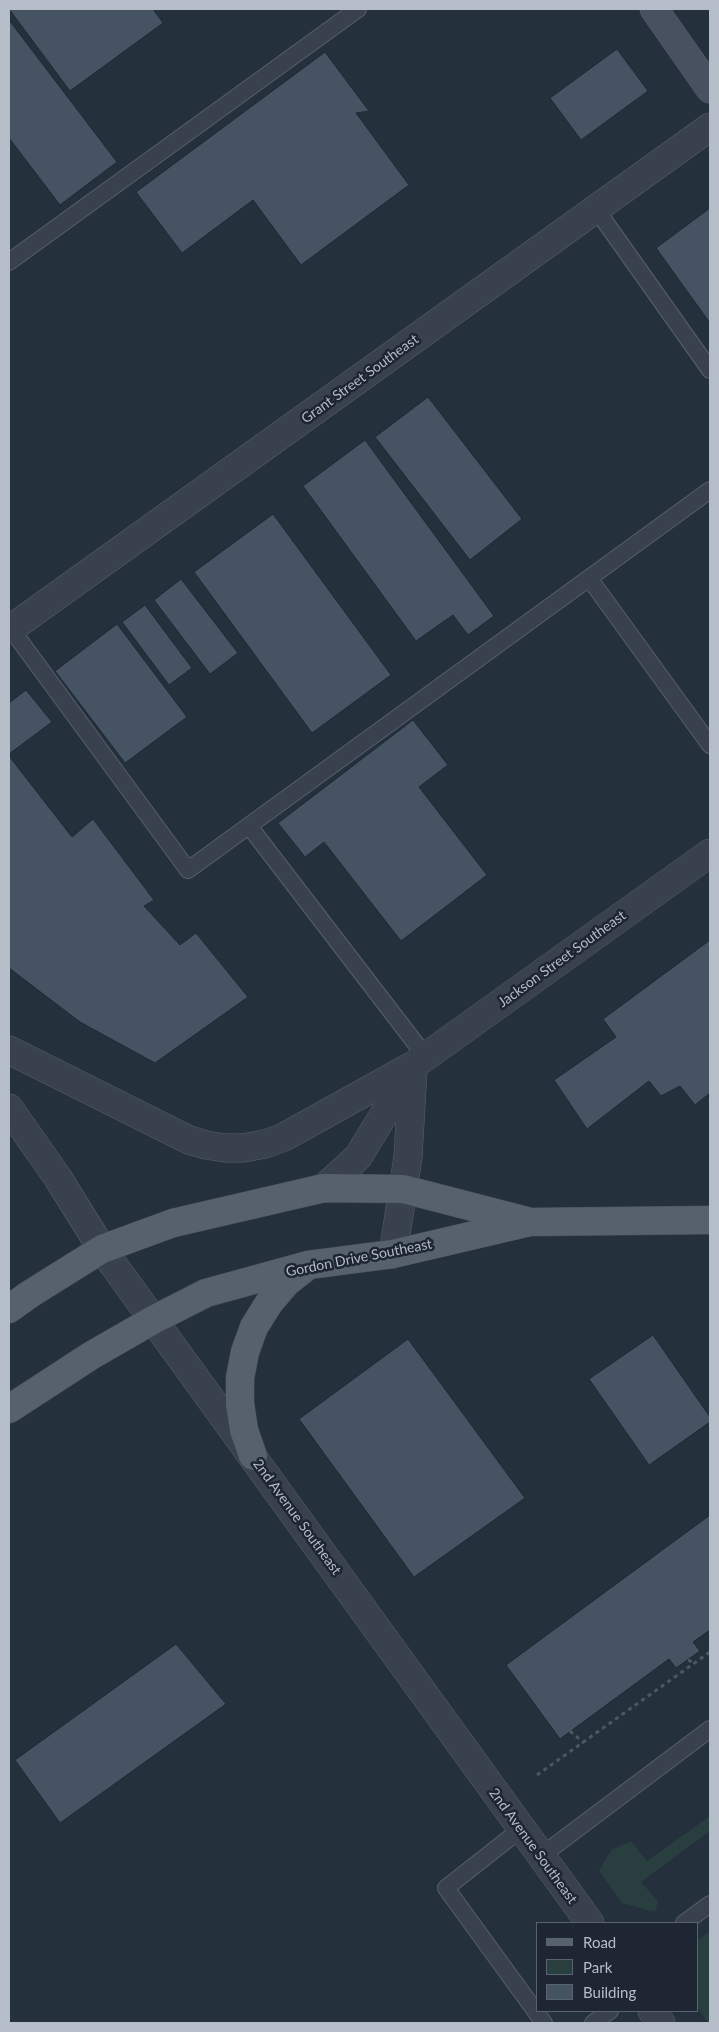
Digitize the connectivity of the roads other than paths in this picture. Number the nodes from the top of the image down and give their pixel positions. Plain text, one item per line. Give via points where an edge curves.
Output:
1 (358, 9) edge
2 (654, 9) edge
3 (710, 89) edge
4 (710, 127) edge
5 (596, 209) junction
6 (9, 262) edge
7 (710, 370) edge
8 (710, 490) edge
9 (589, 578) junction
10 (9, 628) edge
11 (710, 745) edge
12 (249, 826) junction
13 (710, 853) edge
14 (9, 1050) edge
15 (420, 1061) junction
16 (9, 1108) edge
17 (324, 1188) junction
18 (403, 1189) junction
19 (710, 1220) edge
20 (530, 1222) junction
21 (102, 1249) junction
22 (393, 1254) junction
23 (308, 1265) junction
24 (9, 1310) edge
25 (153, 1320) junction
26 (9, 1409) edge
27 (253, 1456) junction
28 (710, 1729) edge
29 (521, 1829) junction
30 (541, 1856) junction
31 (710, 1904) edge
32 (589, 1922) edge
33 (685, 1922) edge
34 (536, 2012) edge
35 (536, 2012) edge
36 (609, 2012) edge
37 (653, 2012) edge
38 (544, 2023) edge
39 (593, 2023) edge
40 (661, 2023) edge

1 - 6 lane
2 - 3 street
4 - 5 street, Grant Street Southeast
5 - 7 lane
5 - 10 street, Grant Street Southeast
8 - 9 lane
9 - 11 lane
9 - 12 lane
10 - 12 lane via 188,870
12 - 15 lane
13 - 15 street, Jackson Street Southeast
14 - 15 street via 189,1140 225,1148 250,1147 284,1137
15 - 17 street, Jackson Street Southeast via 358,1157
15 - 18 street
16 - 21 street, 2nd Avenue Southeast
17 - 18 main road, Gordon Drive Southeast
17 - 21 main road, Gordon Drive Southeast via 173,1223
18 - 20 main road, Gordon Drive Southeast
18 - 22 street
19 - 20 main road, Gordon Drive Southeast
20 - 22 main road, Gordon Drive Southeast
21 - 24 main road, Gordon Drive Southeast
21 - 25 street, 2nd Avenue Southeast
22 - 23 main road, Gordon Drive Southeast
23 - 25 main road, Gordon Drive Southeast via 206,1293
23 - 27 main road via 268,1303 245,1352 240,1404
25 - 26 main road, Gordon Drive Southeast
25 - 27 street, 2nd Avenue Southeast
27 - 29 street, 2nd Avenue Southeast
28 - 30 lane
29 - 30 street, 2nd Avenue Southeast
29 - 34 lane via 446,1888
30 - 32 street, 2nd Avenue Southeast
31 - 33 lane
35 - 38 lane
36 - 39 lane
37 - 40 street

